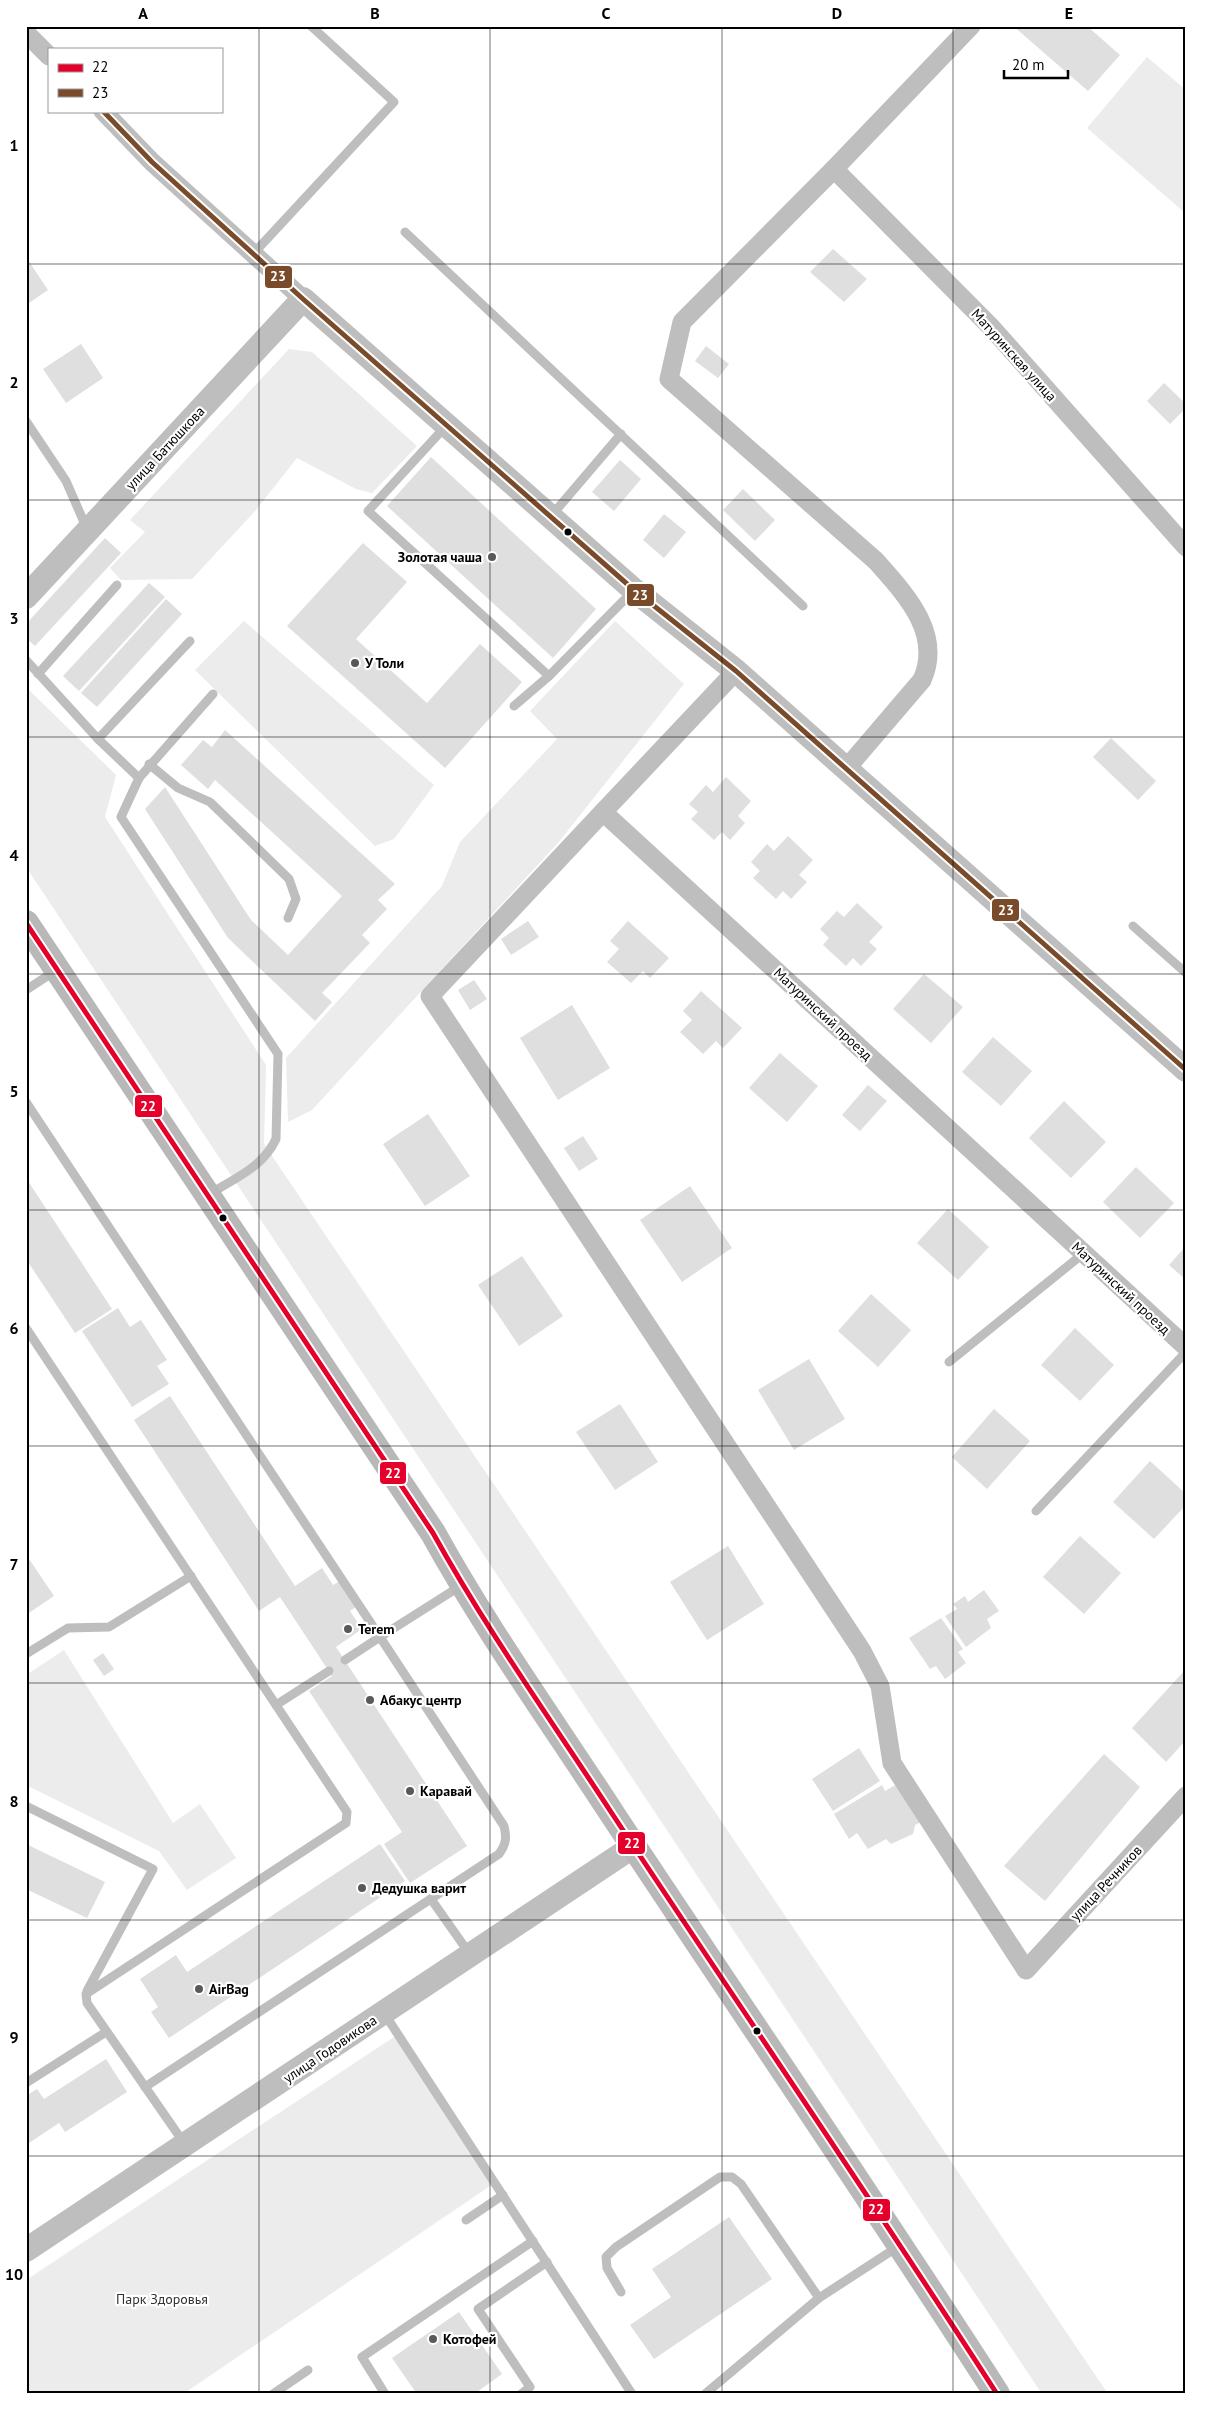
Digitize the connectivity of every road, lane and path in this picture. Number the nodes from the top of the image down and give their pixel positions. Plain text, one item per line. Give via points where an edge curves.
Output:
1 (311, 26) edge
2 (971, 26) edge
3 (26, 33) edge
4 (48, 55) edge
5 (103, 112) edge
6 (834, 169) junction
7 (405, 232) dead end
8 (253, 254) junction
9 (303, 299) junction
10 (26, 421) edge
11 (447, 425) junction
12 (621, 434) junction
13 (552, 516) junction
14 (88, 532) junction
15 (1186, 547) edge
16 (117, 585) dead end
17 (634, 590) junction
18 (26, 597) edge
19 (803, 606) dead end
20 (190, 641) dead end
21 (26, 660) edge
22 (736, 671) junction
23 (38, 674) junction
24 (549, 676) junction
25 (213, 694) dead end
26 (514, 706) dead end
27 (98, 739) junction
28 (149, 764) junction
29 (846, 769) junction
30 (139, 778) junction
31 (604, 812) junction
32 (288, 918) dead end
33 (26, 923) edge
34 (1133, 926) dead end
35 (58, 970) junction
36 (1186, 973) edge
37 (26, 990) edge
38 (1186, 1070) edge
39 (26, 1102) edge
40 (208, 1195) junction
41 (1084, 1253) junction
42 (26, 1328) edge
43 (1186, 1347) edge
44 (1186, 1352) edge
45 (949, 1362) dead end
46 (1036, 1511) dead end
47 (191, 1576) junction
48 (462, 1585) junction
49 (380, 1638) junction
50 (26, 1654) edge
51 (345, 1660) dead end
52 (329, 1670) dead end
53 (276, 1705) junction
54 (1186, 1796) edge
55 (26, 1806) edge
56 (634, 1846) junction
57 (431, 1899) junction
58 (470, 1956) junction
59 (86, 1994) junction
60 (384, 2013) junction
61 (106, 2032) junction
62 (26, 2083) edge
63 (145, 2087) junction
64 (185, 2145) junction
65 (503, 2195) junction
66 (466, 2220) dead end
67 (533, 2241) junction
68 (901, 2245) junction
69 (26, 2250) edge
70 (547, 2262) junction
71 (621, 2292) dead end
72 (819, 2298) junction
73 (308, 2370) dead end
74 (273, 2394) edge
75 (385, 2394) edge
76 (521, 2394) edge
77 (632, 2394) edge
78 (705, 2394) edge
79 (997, 2394) edge

1 - 8 lane via 394,102
2 - 6 street
3 - 4 street
5 - 8 street via 152,162
6 - 15 street, Матуринская улица via 992,328
6 - 29 street via 682,322 669,379 876,560 919,616 928,636 928,668 922,680
7 - 12 lane
8 - 9 street
9 - 11 street
9 - 14 street, улица Батюшкова
10 - 14 lane via 66,480
11 - 13 street
11 - 24 lane via 368,511
12 - 13 lane
12 - 19 lane
13 - 17 street
14 - 18 street, улица Батюшкова
16 - 23 lane
17 - 22 street
17 - 24 lane
20 - 27 lane
21 - 23 lane
22 - 29 street
22 - 31 street
23 - 27 lane
24 - 26 lane
25 - 28 lane
27 - 30 lane
28 - 30 lane
28 - 32 lane via 178,788 210,802 289,879 296,899
29 - 38 street
30 - 40 lane via 121,817 278,1054 276,1139 260,1164
31 - 41 street, Матуринский проезд
31 - 54 street, улица Речников via 430,996 862,1650 880,1686 892,1763 1026,1970
33 - 35 main road
34 - 36 lane
35 - 37 lane
35 - 40 main road
39 - 49 lane
40 - 48 main road via 433,1533
41 - 43 street, Матуринский проезд
41 - 45 lane
42 - 47 lane
44 - 46 lane
47 - 50 lane via 109,1626 68,1628
47 - 53 lane
48 - 49 lane
48 - 56 main road
49 - 51 lane
49 - 57 lane via 504,1826 507,1837 499,1854
52 - 53 lane
53 - 59 lane via 347,1812 346,1823
55 - 59 lane via 153,1869
56 - 58 street, улица Годовикова
56 - 68 main road
57 - 58 lane
57 - 63 lane
58 - 60 street, улица Годовикова
59 - 61 lane
60 - 64 street, улица Годовикова
60 - 65 lane
61 - 62 lane
61 - 63 lane
63 - 64 lane
64 - 69 street, улица Годовикова
65 - 66 lane
65 - 67 lane
67 - 70 lane
67 - 75 lane via 362,2357
68 - 72 lane
68 - 79 main road
70 - 76 lane via 478,2308 530,2387
70 - 77 lane
71 - 72 lane via 607,2268 606,2257 720,2177 732,2177 741,2184
72 - 78 lane
73 - 74 lane

